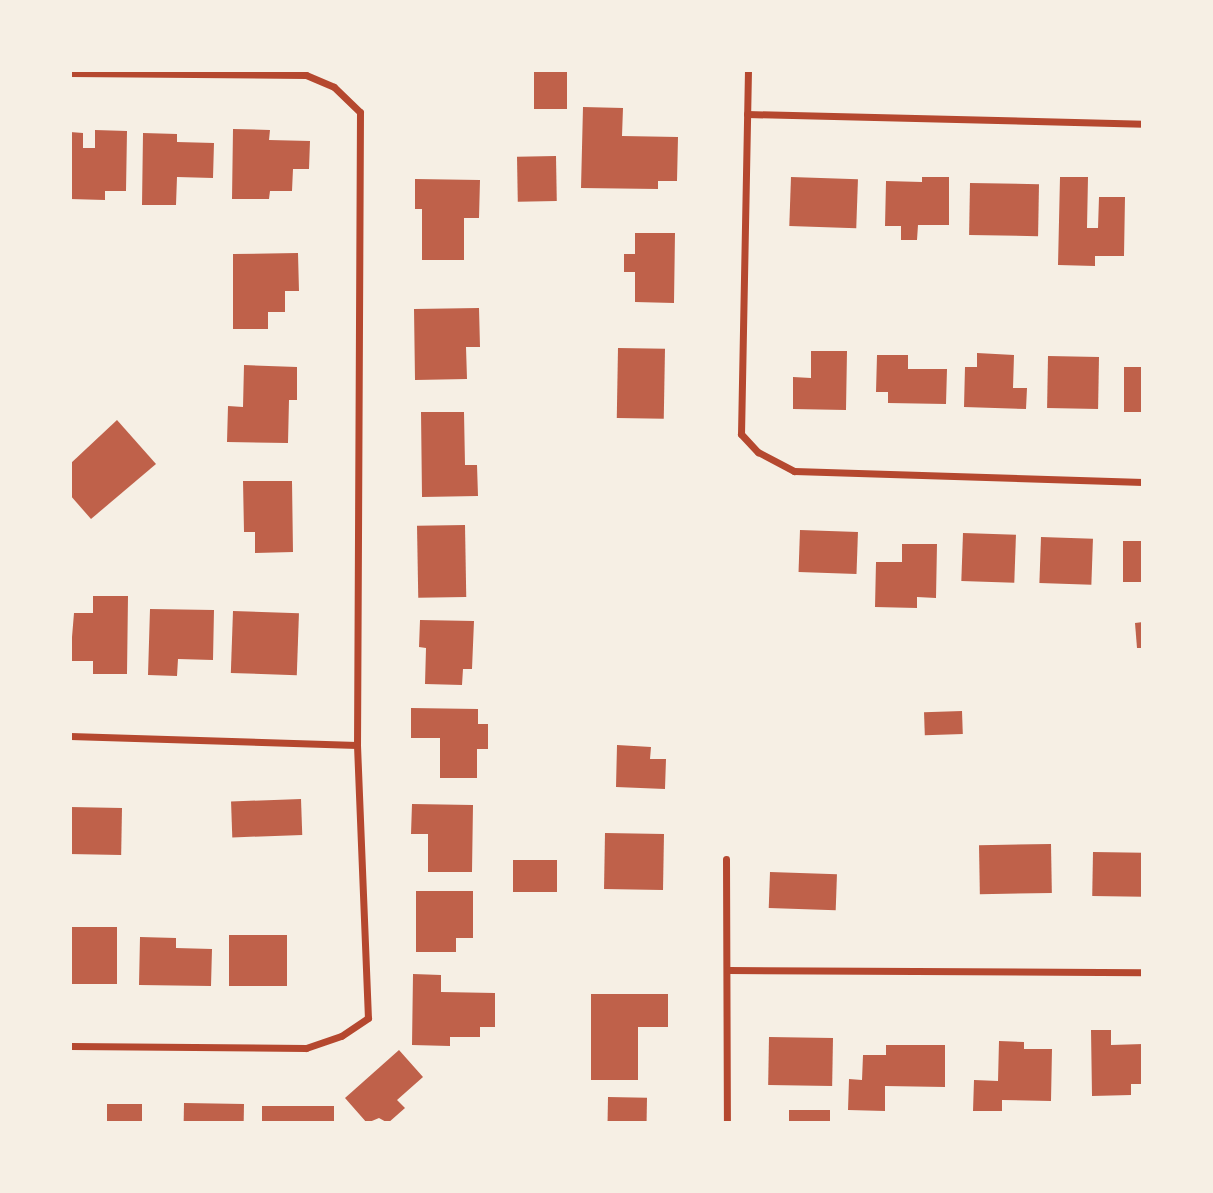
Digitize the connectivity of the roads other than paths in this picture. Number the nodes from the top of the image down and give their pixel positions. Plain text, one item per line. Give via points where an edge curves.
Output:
1 (748, 70) edge
2 (70, 73) edge
3 (747, 114) junction
4 (1143, 124) edge
5 (1143, 482) edge
6 (70, 736) edge
7 (357, 744) junction
8 (726, 859) dead end
9 (728, 970) junction
10 (1143, 972) edge
11 (70, 1046) edge
12 (727, 1123) edge

1 - 3 street
2 - 7 street via 306,75 334,87 360,112
3 - 4 street
3 - 5 street via 741,434 758,452 794,471
6 - 7 street
7 - 11 street via 368,1018 341,1036 306,1048
8 - 9 street
9 - 10 street
9 - 12 street

